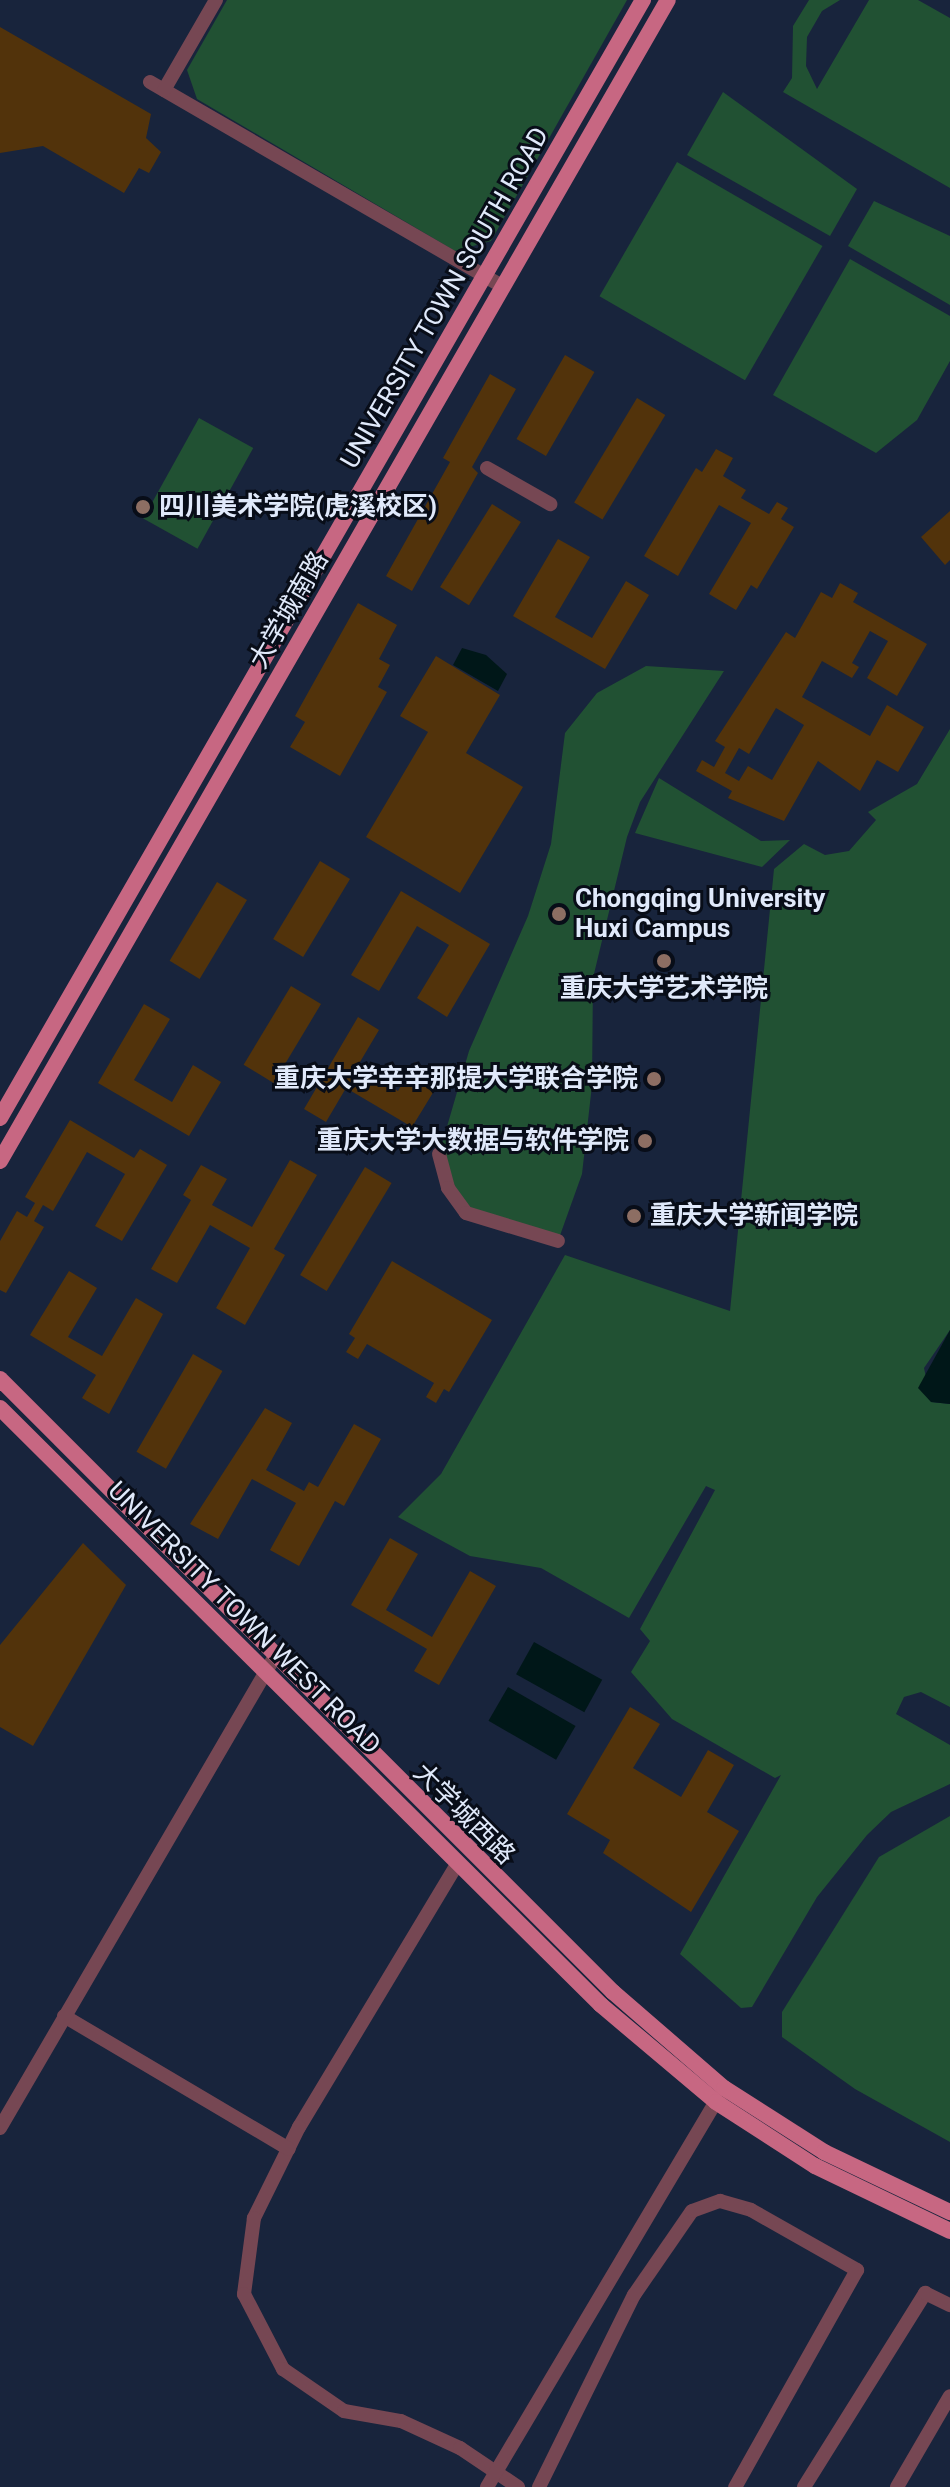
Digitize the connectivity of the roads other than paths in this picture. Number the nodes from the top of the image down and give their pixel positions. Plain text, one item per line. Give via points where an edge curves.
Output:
1 (216, 0) edge
2 (643, 0) edge
3 (668, 0) edge
4 (150, 82) dead end
5 (164, 90) junction
6 (483, 280) junction
7 (503, 287) junction
8 (487, 468) dead end
9 (550, 504) dead end
10 (0, 1118) edge
11 (439, 1154) dead end
12 (0, 1161) edge
13 (558, 1241) dead end
14 (0, 1379) edge
15 (0, 1408) edge
16 (275, 1656) junction
17 (265, 1672) junction
18 (456, 1866) junction
19 (64, 2016) junction
20 (720, 2095) junction
21 (0, 2128) edge
22 (289, 2149) junction
23 (950, 2212) edge
24 (950, 2231) edge
25 (950, 2305) edge
26 (950, 2396) edge
27 (496, 2472) junction
28 (487, 2487) edge
29 (518, 2487) edge
30 (539, 2487) edge
31 (735, 2487) edge
32 (804, 2487) edge
33 (897, 2487) edge

1 - 5 street
2 - 6 main road, UNIVERSITY TOWN SOUTH ROAD
3 - 7 main road, 大学城南路
4 - 5 street
5 - 6 street
6 - 7 street
6 - 10 main road, UNIVERSITY TOWN SOUTH ROAD
7 - 12 main road, 大学城南路
8 - 9 street
11 - 13 street via 448,1188 466,1213
14 - 16 main road, 大学城西路
15 - 17 main road, UNIVERSITY TOWN WEST ROAD
16 - 17 street
16 - 20 main road, 大学城西路
17 - 18 main road, UNIVERSITY TOWN WEST ROAD
17 - 19 street
18 - 20 main road, UNIVERSITY TOWN WEST ROAD via 601,2005
18 - 22 street
19 - 21 street
19 - 22 street
20 - 23 main road, 大学城西路
20 - 24 main road, UNIVERSITY TOWN WEST ROAD via 815,2166
20 - 27 street
22 - 27 street via 254,2218 244,2294 283,2369 344,2411 401,2421
25 - 32 street via 925,2293
26 - 33 street
27 - 28 street
27 - 29 street
30 - 31 street via 634,2295 692,2211 720,2201 751,2210 857,2270

